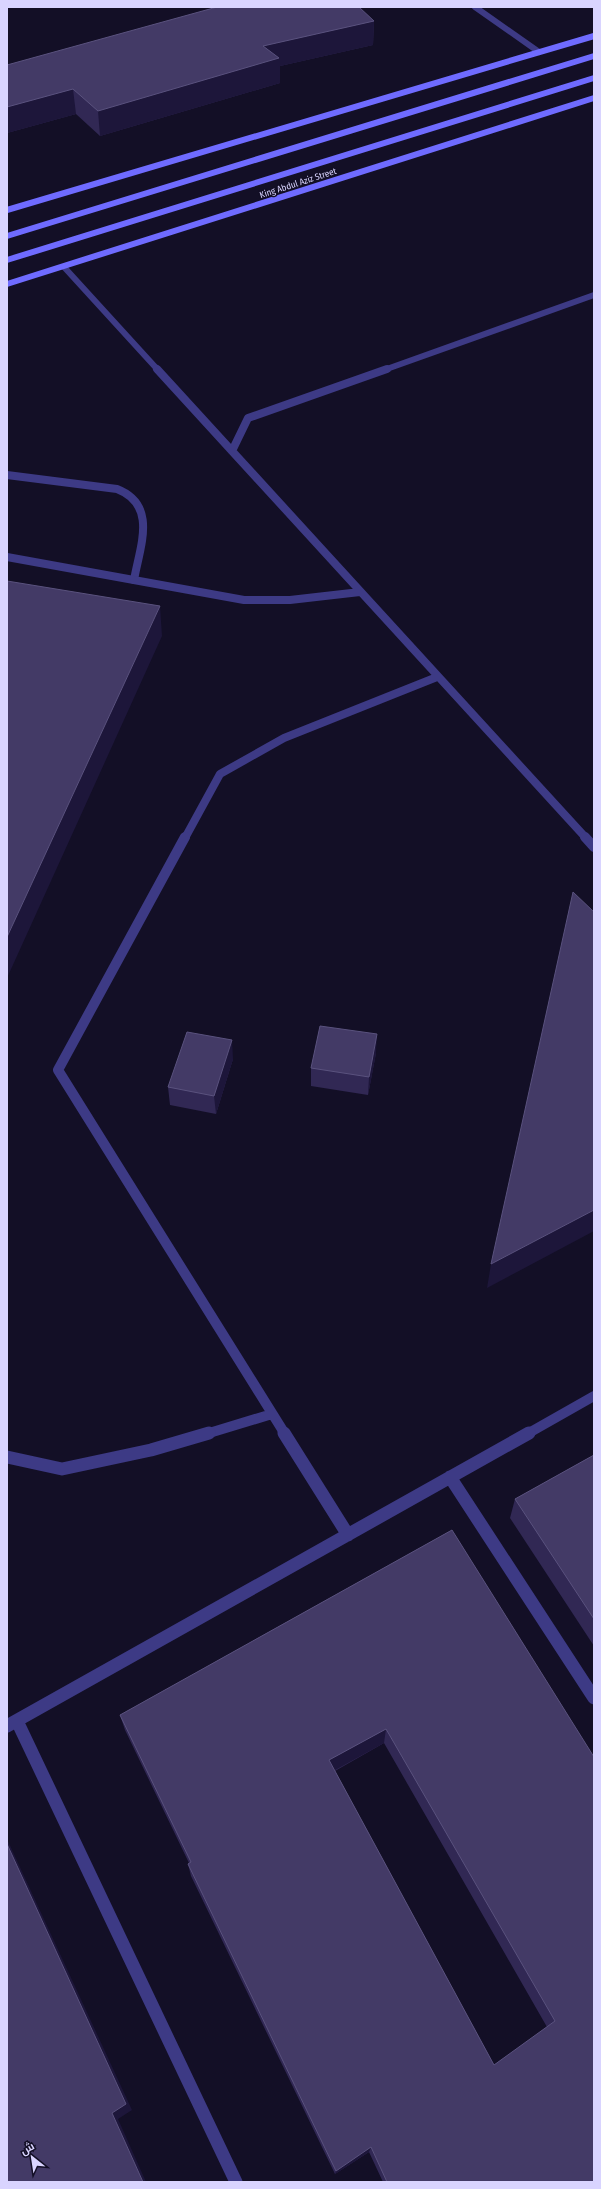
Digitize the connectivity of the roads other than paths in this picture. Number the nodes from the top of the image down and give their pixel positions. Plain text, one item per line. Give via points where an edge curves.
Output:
1 (475, 7) edge
2 (594, 36) edge
3 (539, 52) junction
4 (594, 56) edge
5 (594, 78) edge
6 (594, 98) edge
7 (7, 210) edge
8 (7, 236) edge
9 (7, 260) edge
10 (64, 267) junction
11 (7, 284) edge
12 (594, 295) edge
13 (232, 451) junction
14 (7, 475) edge
15 (7, 557) edge
16 (134, 580) junction
17 (360, 592) junction
18 (437, 677) junction
19 (594, 848) edge
20 (594, 1396) edge
21 (272, 1414) junction
22 (7, 1457) edge
23 (450, 1477) junction
24 (348, 1535) junction
25 (594, 1698) edge
26 (12, 1723) edge
27 (236, 2182) edge

1 - 3 street
2 - 3 street
3 - 7 street
4 - 8 street
5 - 9 street, King Abdul Aziz Street
6 - 10 street, King Abdul Aziz Street
10 - 11 street, King Abdul Aziz Street
10 - 13 street
12 - 13 street via 248,418
13 - 17 street
14 - 16 street via 117,489 132,497 143,510 144,520
15 - 16 street
16 - 17 street via 244,600 290,600
17 - 18 street
18 - 19 street
18 - 21 street via 284,738 220,774 58,1070
20 - 23 street
21 - 22 street via 151,1450 62,1469
21 - 24 street
23 - 24 street
23 - 25 street
24 - 26 street
26 - 27 street

